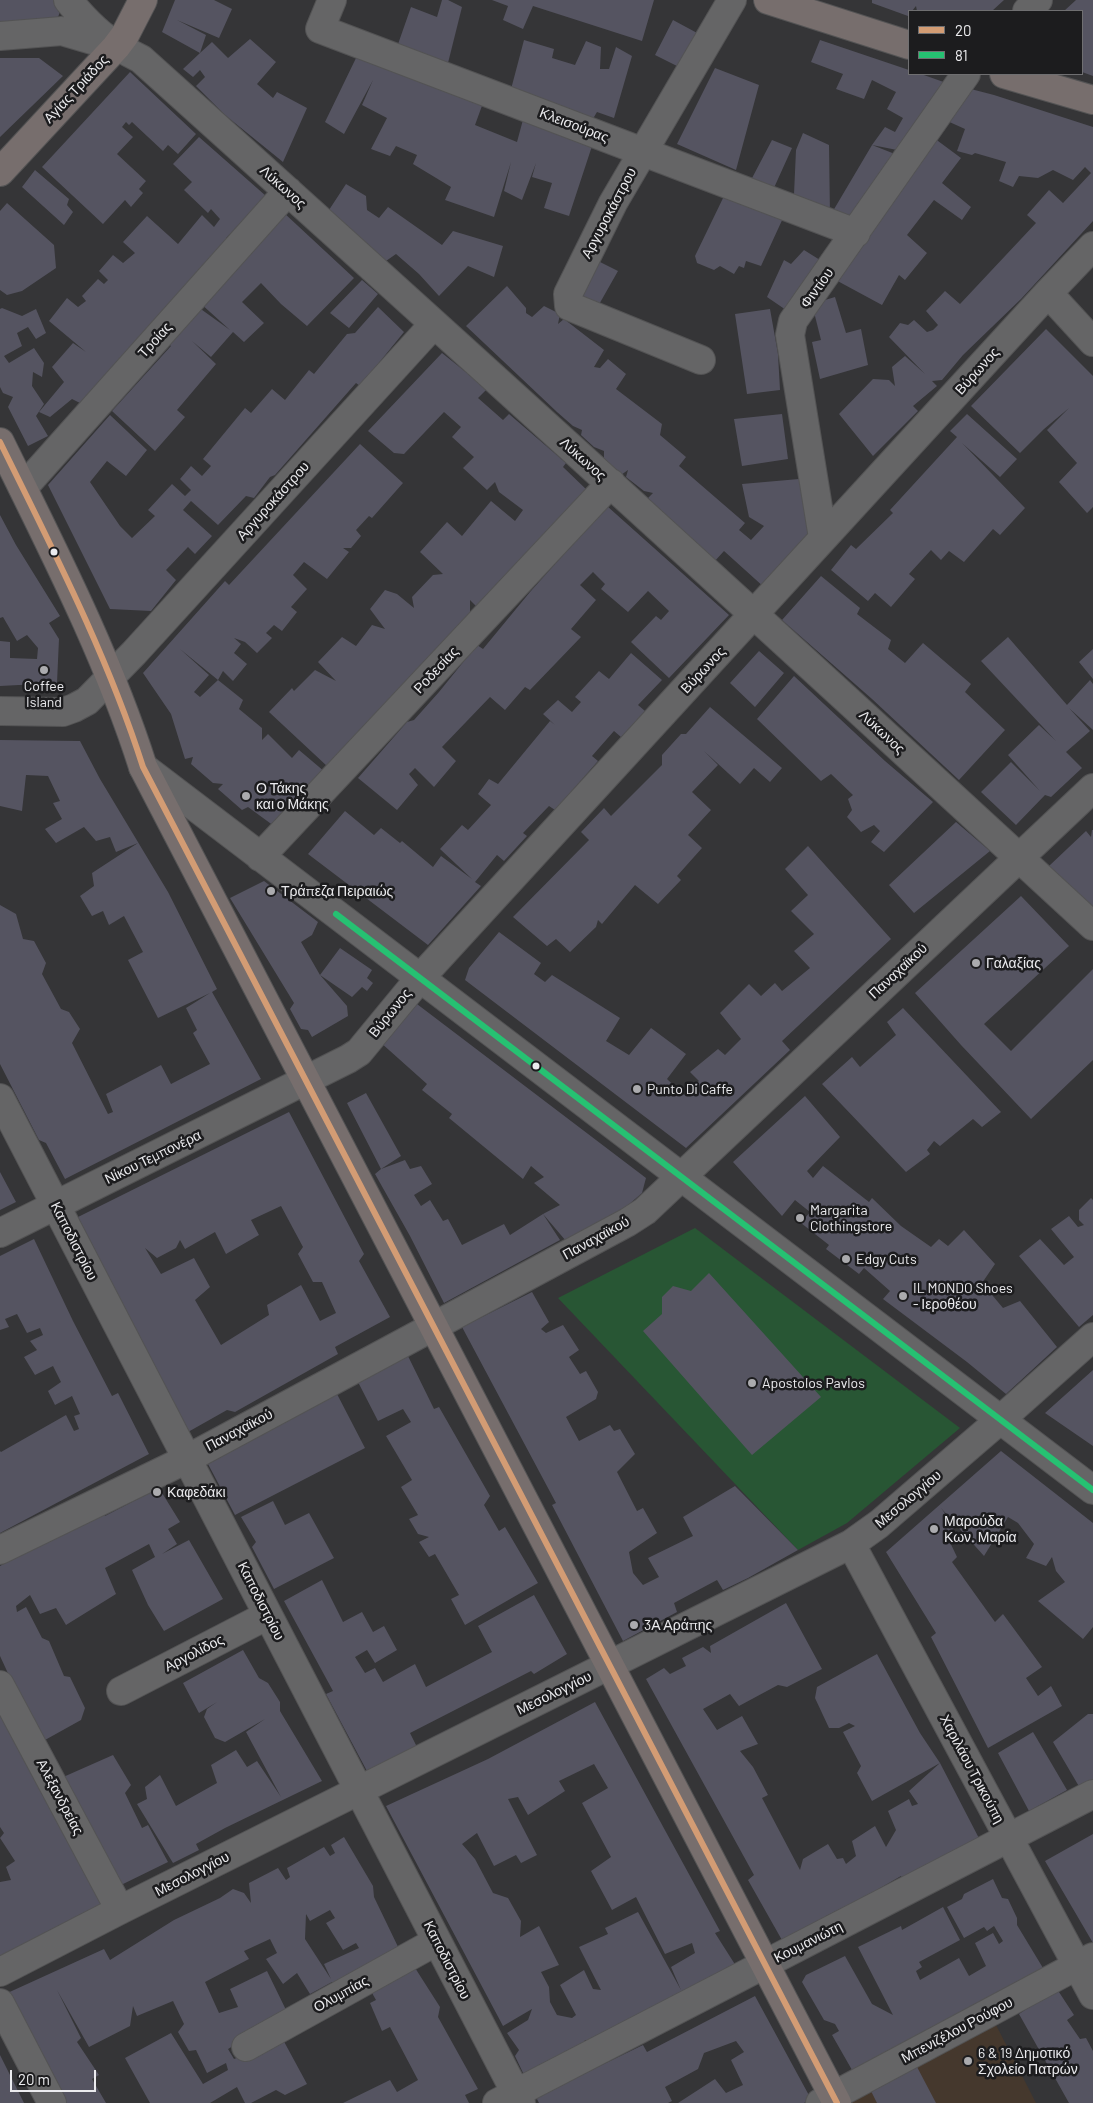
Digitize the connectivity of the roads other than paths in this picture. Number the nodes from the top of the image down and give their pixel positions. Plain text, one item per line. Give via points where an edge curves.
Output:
1 (68, 0) edge
2 (143, 0) edge
3 (332, 0) edge
4 (732, 0) edge
5 (768, 0) edge
6 (1038, 0) edge
7 (1027, 10) edge
8 (0, 36) edge
9 (908, 45) edge
10 (116, 47) junction
11 (965, 75) edge
12 (1007, 75) edge
13 (1093, 100) edge
14 (643, 152) junction
15 (0, 172) edge
16 (288, 191) junction
17 (856, 233) junction
18 (1093, 246) edge
19 (1048, 293) junction
20 (434, 324) junction
21 (1093, 342) edge
22 (701, 360) dead end
23 (0, 442) edge
24 (611, 483) junction
25 (22, 488) junction
26 (823, 538) junction
27 (754, 614) junction
28 (112, 678) junction
29 (0, 711) edge
30 (143, 767) junction
31 (1093, 788) edge
32 (260, 857) junction
33 (1019, 857) junction
34 (1093, 926) edge
35 (420, 978) junction
36 (306, 1081) junction
37 (0, 1098) edge
38 (681, 1176) junction
39 (56, 1205) junction
40 (0, 1233) edge
41 (433, 1326) junction
42 (1093, 1337) edge
43 (1001, 1420) junction
44 (187, 1459) junction
45 (1093, 1490) edge
46 (852, 1544) junction
47 (0, 1550) edge
48 (268, 1615) junction
49 (610, 1666) junction
50 (0, 1685) edge
51 (121, 1691) dead end
52 (358, 1790) junction
53 (1093, 1794) edge
54 (1009, 1838) junction
55 (120, 1910) junction
56 (437, 1941) junction
57 (1085, 1961) edge
58 (765, 1964) junction
59 (0, 1972) edge
60 (1093, 1995) edge
61 (0, 2003) edge
62 (246, 2046) dead end
63 (512, 2100) edge
64 (830, 2101) edge
65 (52, 2103) edge

1 - 10 street, Λύκωνος via 88,24
2 - 10 main road, Αγίας Τριάδος
3 - 14 street, Κλεισούρας via 320,29
4 - 14 street, Αργυροκάστρου
5 - 9 main road
6 - 7 street
8 - 10 street via 62,31
10 - 15 main road, Αγίας Τριάδος
10 - 16 street, Λύκωνος via 141,59
11 - 17 street, Φιντίου
12 - 13 main road
14 - 17 street, Κλεισούρας
14 - 22 street, Αργυροκάστρου via 574,278 568,294 569,306
16 - 20 street, Λύκωνος
16 - 25 street, Τροίας
17 - 26 street, Φιντίου via 793,321 790,335
18 - 19 street, Βύρωνος
19 - 21 street
19 - 26 street, Βύρωνος
20 - 24 street, Λύκωνος
20 - 28 street, Αργυροκάστρου
23 - 25 main road
24 - 27 street, Λύκωνος
24 - 32 street, Ροδεσίας
25 - 28 main road
26 - 27 street, Βύρωνος
27 - 33 street, Λύκωνος
27 - 35 street, Βύρωνος
28 - 29 street, Αργυροκάστρου via 87,701 63,712
28 - 30 main road
30 - 32 street
30 - 36 main road
31 - 33 street, Παναχαϊκού
32 - 35 street
33 - 34 street, Λύκωνος
33 - 38 street, Παναχαϊκού
35 - 36 street, Βύρωνος via 359,1052
35 - 38 street
36 - 39 street, Νίκου Τεμπονέρα
36 - 41 main road
37 - 39 street, Καποδιστρίου
38 - 41 street, Παναχαϊκού via 645,1211 628,1222
38 - 43 street
39 - 40 street, Νίκου Τεμπονέρα
39 - 44 street, Καποδιστρίου
41 - 44 street, Παναχαϊκού
41 - 49 main road
42 - 43 street, Μεσολογγίου
43 - 45 street
43 - 46 street, Μεσολογγίου
44 - 47 street, Παναχαϊκού
44 - 48 street, Καποδιστρίου
46 - 49 street, Μεσολογγίου
46 - 54 street, Χαριλάου Τρικούπη
48 - 51 street, Αργολίδος
48 - 52 street, Καποδιστρίου
49 - 52 street, Μεσολογγίου
49 - 58 main road
50 - 55 street, Αλεξανδρείας
52 - 55 street, Μεσολογγίου
52 - 56 street, Καποδιστρίου
53 - 54 street, Κουμανιώτη
54 - 57 street, Χαριλάου Τρικούπη
54 - 58 street, Κουμανιώτη
55 - 59 street, Μεσολογγίου
56 - 62 street, Ολυμπίας
56 - 63 street, Καποδιστρίου
57 - 60 street, Χαριλάου Τρικούπη
57 - 64 street, Μπενιζέλου Ρούφου
58 - 63 street, Κουμανιώτη
58 - 64 main road
61 - 65 street

